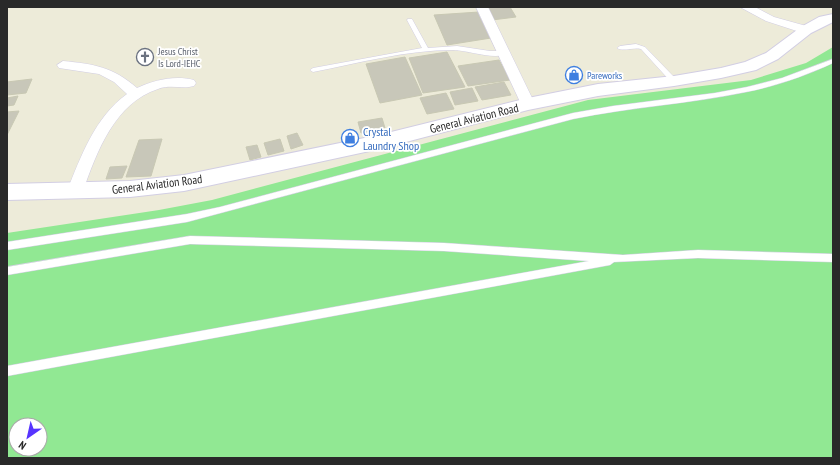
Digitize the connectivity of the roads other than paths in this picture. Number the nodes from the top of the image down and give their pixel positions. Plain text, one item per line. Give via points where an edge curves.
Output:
1 (482, 7) edge
2 (746, 7) edge
3 (833, 18) edge
4 (410, 20) dead end
5 (806, 30) junction
6 (620, 48) dead end
7 (426, 50) junction
8 (504, 53) junction
9 (833, 61) edge
10 (63, 65) dead end
11 (313, 70) dead end
12 (674, 81) junction
13 (189, 83) dead end
14 (136, 95) junction
15 (528, 104) junction
16 (75, 190) junction
17 (7, 192) edge
18 (7, 246) edge
19 (623, 258) junction
20 (833, 258) edge
21 (7, 271) edge
22 (7, 371) edge

1 - 8 street
2 - 5 street via 770,19
3 - 5 main road, General Aviation Road
4 - 7 lane
5 - 12 main road, General Aviation Road via 772,56 750,66
6 - 12 lane via 643,48
7 - 8 lane via 452,48 492,55
7 - 11 lane
8 - 15 street
9 - 18 lane via 790,78 734,92 613,108 573,116 194,216
10 - 14 street via 97,68 117,77
12 - 15 main road, General Aviation Road via 598,90
13 - 14 street via 155,85
14 - 16 street via 106,122
15 - 16 main road, General Aviation Road via 379,142 184,183 130,189
16 - 17 main road, General Aviation Road
19 - 20 lane via 698,254
19 - 21 lane via 444,247 190,240
19 - 22 lane

